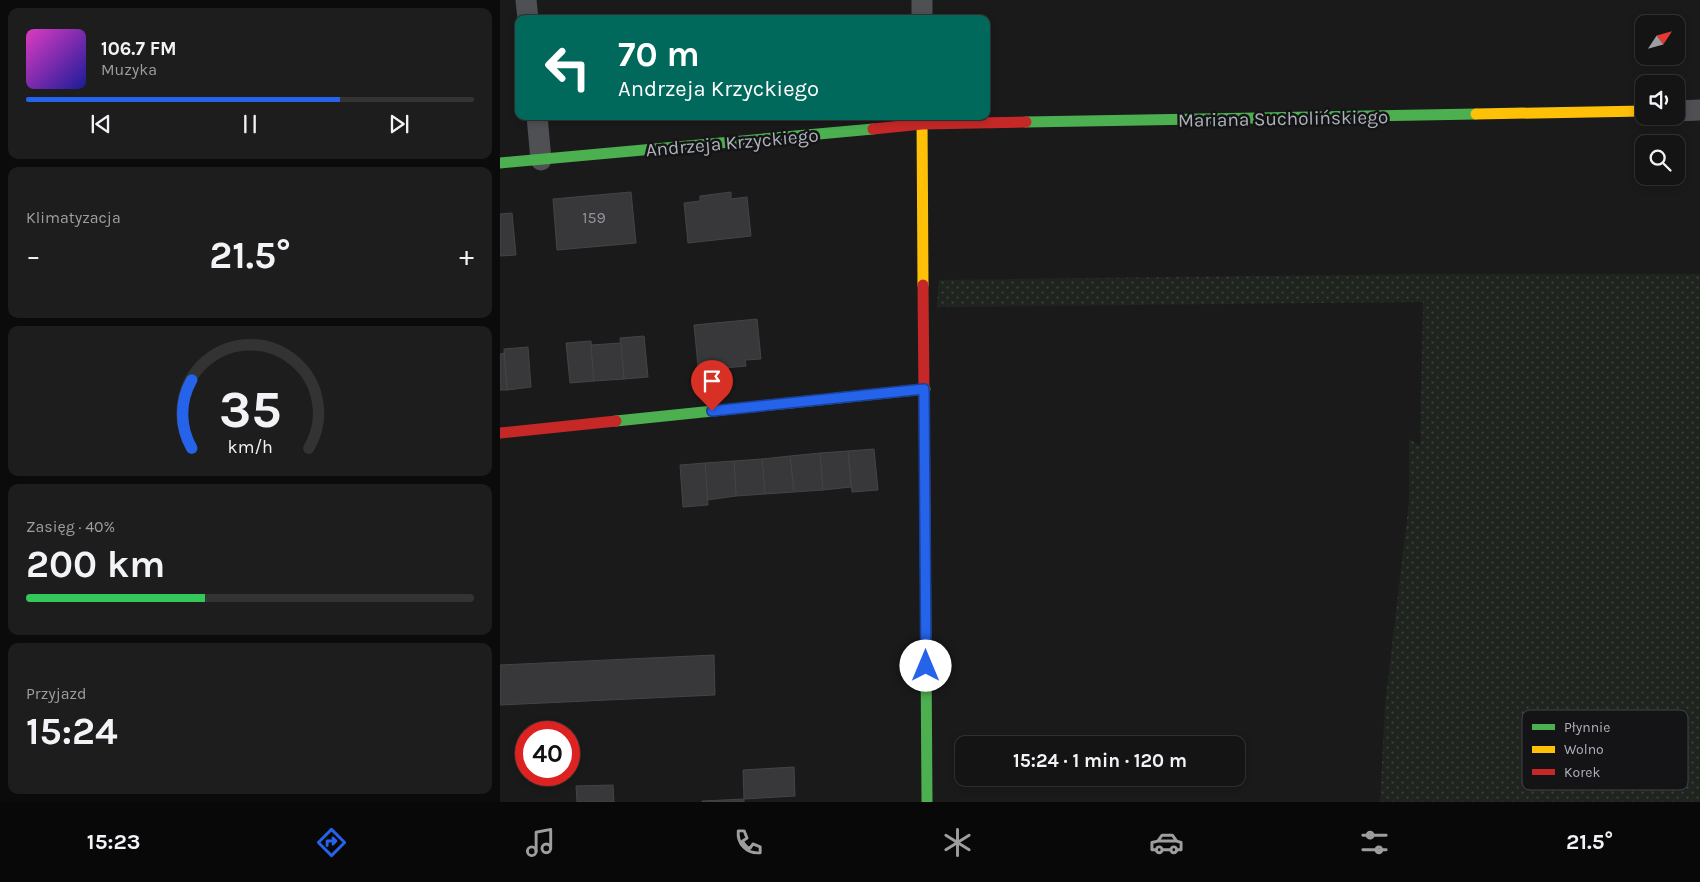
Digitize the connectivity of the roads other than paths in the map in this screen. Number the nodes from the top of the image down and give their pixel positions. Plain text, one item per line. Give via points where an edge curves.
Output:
1 (526, 0) edge
2 (922, 0) edge
3 (528, 15) edge
4 (922, 15) edge
5 (1700, 110) edge
6 (1635, 111) edge
7 (1685, 111) edge
8 (990, 119) edge
9 (537, 120) edge
10 (922, 120) edge
11 (541, 160) junction
12 (500, 163) edge
13 (924, 389) junction
14 (500, 433) edge
15 (927, 802) edge

1 - 3 street
2 - 4 street
5 - 7 street
6 - 8 street, Mariana Sucholińskiego
9 - 11 street
10 - 11 street, Andrzeja Krzyckiego
10 - 13 street
11 - 12 street, Andrzeja Krzyckiego
13 - 14 street
13 - 15 street

